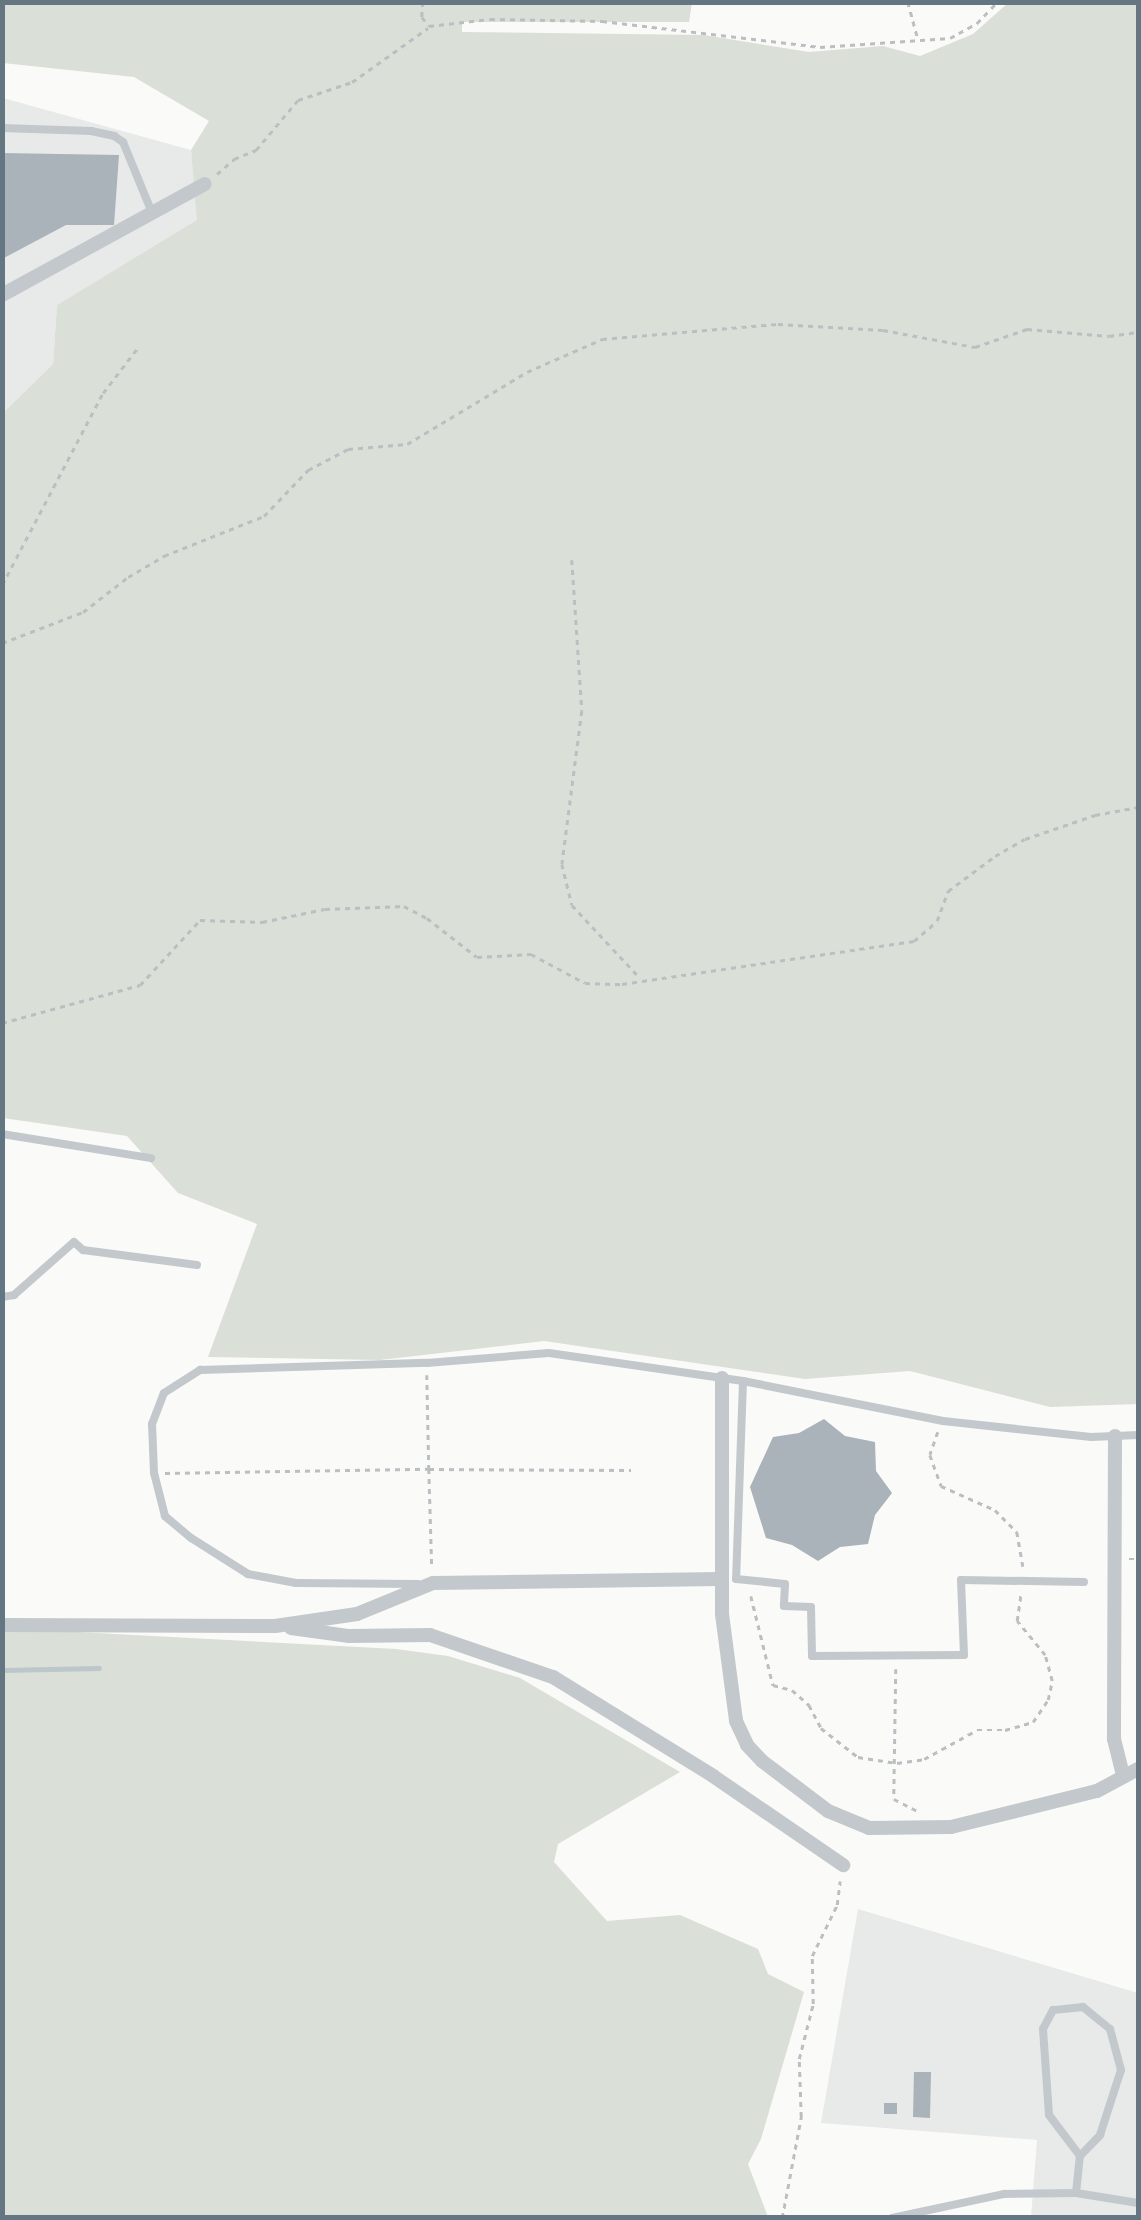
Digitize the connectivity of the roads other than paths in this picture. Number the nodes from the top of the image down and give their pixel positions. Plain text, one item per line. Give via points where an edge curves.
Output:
1 (2, 128) edge
2 (205, 184) road end
3 (153, 216) junction
4 (2, 295) edge
5 (2, 1134) edge
6 (151, 1158) dead end
7 (197, 1264) dead end
8 (2, 1297) edge
9 (722, 1378) junction
10 (744, 1382) junction
11 (1138, 1435) edge
12 (1115, 1436) junction
13 (720, 1579) junction
14 (1084, 1582) dead end
15 (432, 1583) junction
16 (2, 1625) edge
17 (276, 1626) junction
18 (1138, 1769) edge
19 (1123, 1776) junction
20 (843, 1866) road end
21 (1080, 2156) junction
22 (1076, 2193) junction
23 (1138, 2203) edge
24 (892, 2218) edge

1 - 3 lane via 114,136 123,142
2 - 3 street
3 - 4 street
5 - 6 lane
7 - 8 lane via 83,1250 74,1242
9 - 10 lane
9 - 13 street
9 - 15 lane via 549,1353 200,1370 164,1393 152,1424 165,1516 248,1574 296,1584
10 - 12 lane via 942,1422
10 - 14 lane via 736,1580 785,1584 784,1606 811,1607 812,1656 964,1655 961,1580
11 - 12 lane
12 - 19 street via 1114,1740
13 - 15 street
13 - 19 street via 736,1721 747,1745 828,1811 869,1828 951,1826 1097,1791
15 - 17 street via 357,1614
16 - 17 street
17 - 20 street via 349,1636 430,1635 554,1677
18 - 19 street
21 - 21 lane via 1049,2115 1043,2029 1052,2010 1083,2006 1110,2029 1121,2070 1100,2135
21 - 22 lane
22 - 23 lane
22 - 24 lane via 1004,2194

